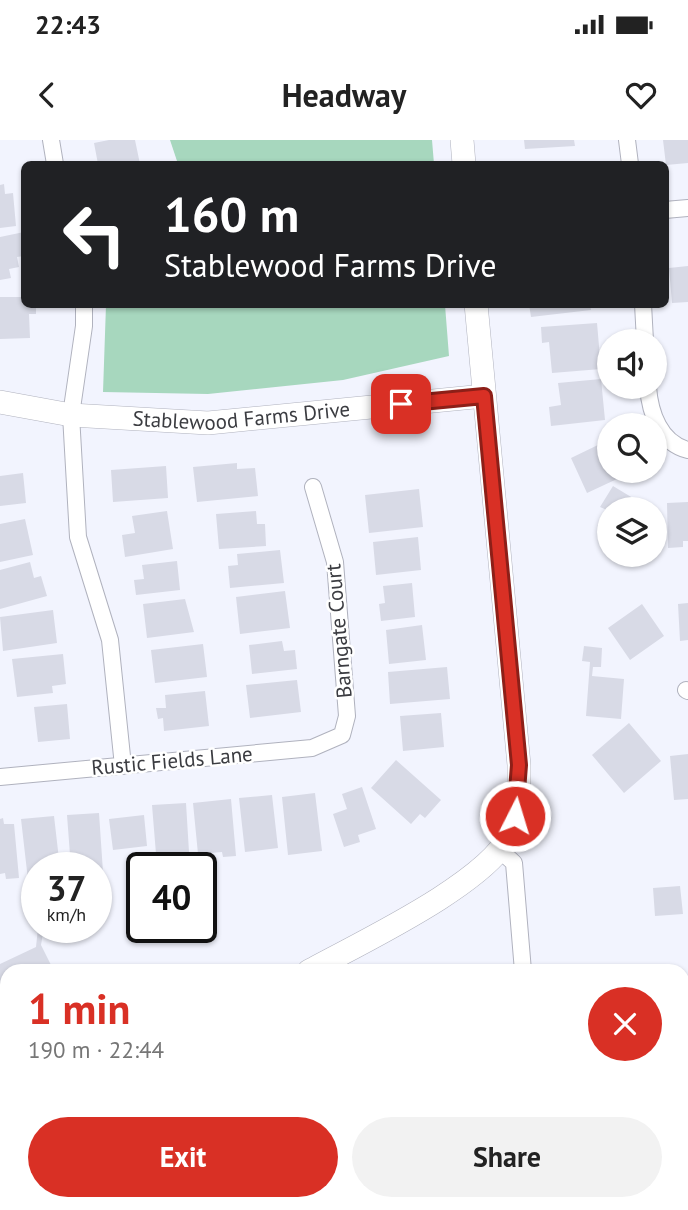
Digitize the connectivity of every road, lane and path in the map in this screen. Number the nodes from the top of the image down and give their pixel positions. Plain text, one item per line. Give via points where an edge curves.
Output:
1 (51, 140) edge
2 (461, 140) edge
3 (627, 140) edge
4 (54, 161) edge
5 (464, 161) edge
6 (630, 161) edge
7 (688, 208) edge
8 (669, 210) edge
9 (84, 308) edge
10 (476, 308) edge
11 (643, 308) edge
12 (644, 329) edge
13 (484, 396) junction
14 (649, 399) edge
15 (0, 402) edge
16 (71, 415) junction
17 (688, 450) edge
18 (313, 487) dead end
19 (342, 735) joint
20 (123, 766) junction
21 (0, 777) edge
22 (501, 851) junction
23 (321, 964) edge
24 (522, 964) edge

1 - 4 street
2 - 5 street
3 - 6 street
7 - 8 street
9 - 16 street
10 - 13 street
11 - 12 street
13 - 16 street, Stablewood Farms Drive via 208,423
13 - 22 street via 519,765 519,800 512,832
14 - 17 street via 665,438
15 - 16 street, Stablewood Farms Drive
16 - 20 street via 78,537 110,640
18 - 19 street, Barngate Court via 335,562 347,716
19 - 20 street, Rustic Fields Lane via 312,748
20 - 21 street, Rustic Fields Lane
22 - 23 street via 463,884
22 - 24 street via 514,863

